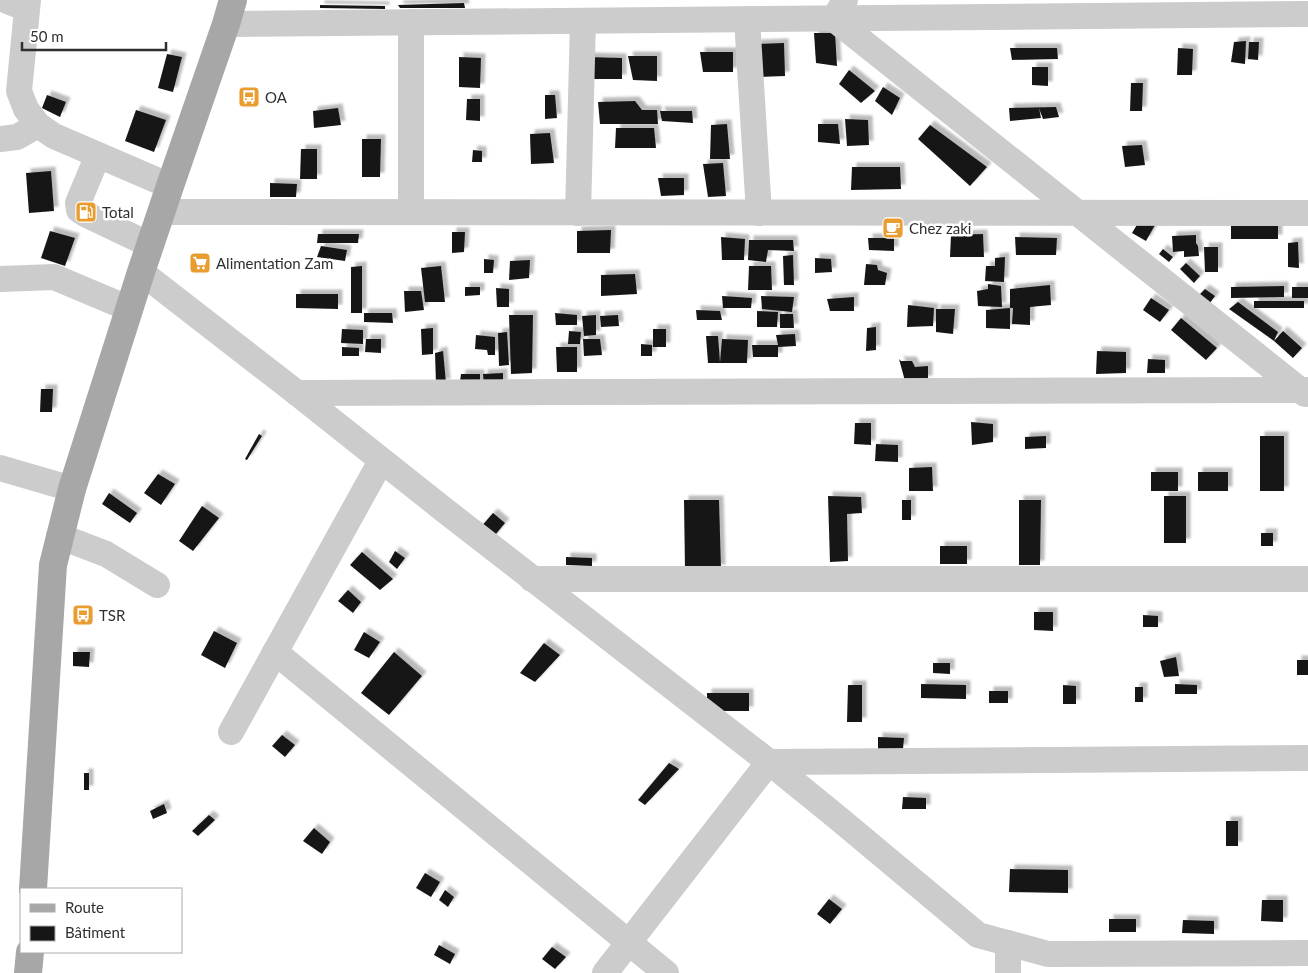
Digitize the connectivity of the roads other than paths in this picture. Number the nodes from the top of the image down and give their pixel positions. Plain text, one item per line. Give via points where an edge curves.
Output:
1 (20, 3) edge
2 (840, 9) edge
3 (229, 12) edge
4 (1308, 14) edge
5 (747, 19) junction
6 (583, 21) junction
7 (411, 22) junction
8 (38, 125) junction
9 (0, 139) edge
10 (98, 155) junction
11 (170, 186) junction
12 (162, 212) junction
13 (411, 212) junction
14 (578, 213) junction
15 (759, 213) junction
16 (1077, 213) junction
17 (1308, 213) edge
18 (150, 245) junction
19 (142, 272) junction
20 (2, 278) dead end
21 (130, 309) junction
22 (1305, 392) edge
23 (297, 393) junction
24 (381, 461) junction
25 (0, 468) edge
26 (72, 490) junction
27 (59, 536) junction
28 (532, 578) junction
29 (1308, 579) edge
30 (156, 585) dead end
31 (275, 652) junction
32 (231, 732) dead end
33 (1308, 758) edge
34 (769, 762) junction
35 (33, 888) edge
36 (628, 943) junction
37 (1008, 943) junction
38 (30, 953) edge
39 (1308, 953) edge
40 (28, 973) edge
41 (605, 973) edge
42 (666, 973) edge
43 (1008, 973) edge

1 - 8 street via 19,91 26,109
2 - 4 street
2 - 5 street
2 - 16 street
3 - 7 street
3 - 11 main road
5 - 6 street
5 - 15 street
6 - 7 street
6 - 14 street
7 - 13 street
8 - 9 street via 17,137
8 - 10 street via 54,136
10 - 11 street
10 - 18 street via 78,203 79,210
11 - 12 main road
12 - 13 street
12 - 18 main road
13 - 14 street
14 - 15 street
15 - 16 street
16 - 17 street
16 - 22 street
18 - 19 main road
19 - 21 main road
19 - 23 street
20 - 21 street via 54,277
21 - 26 main road
22 - 23 street
23 - 24 street
24 - 28 street
24 - 31 street
25 - 26 street
26 - 27 main road
27 - 30 street via 106,554
27 - 35 main road via 52,565
28 - 29 street
28 - 34 street
31 - 32 street
31 - 36 street
33 - 34 street
34 - 36 street
34 - 37 street via 978,935
36 - 41 street
36 - 42 street
37 - 39 street via 1048,954
37 - 43 street
38 - 40 main road

